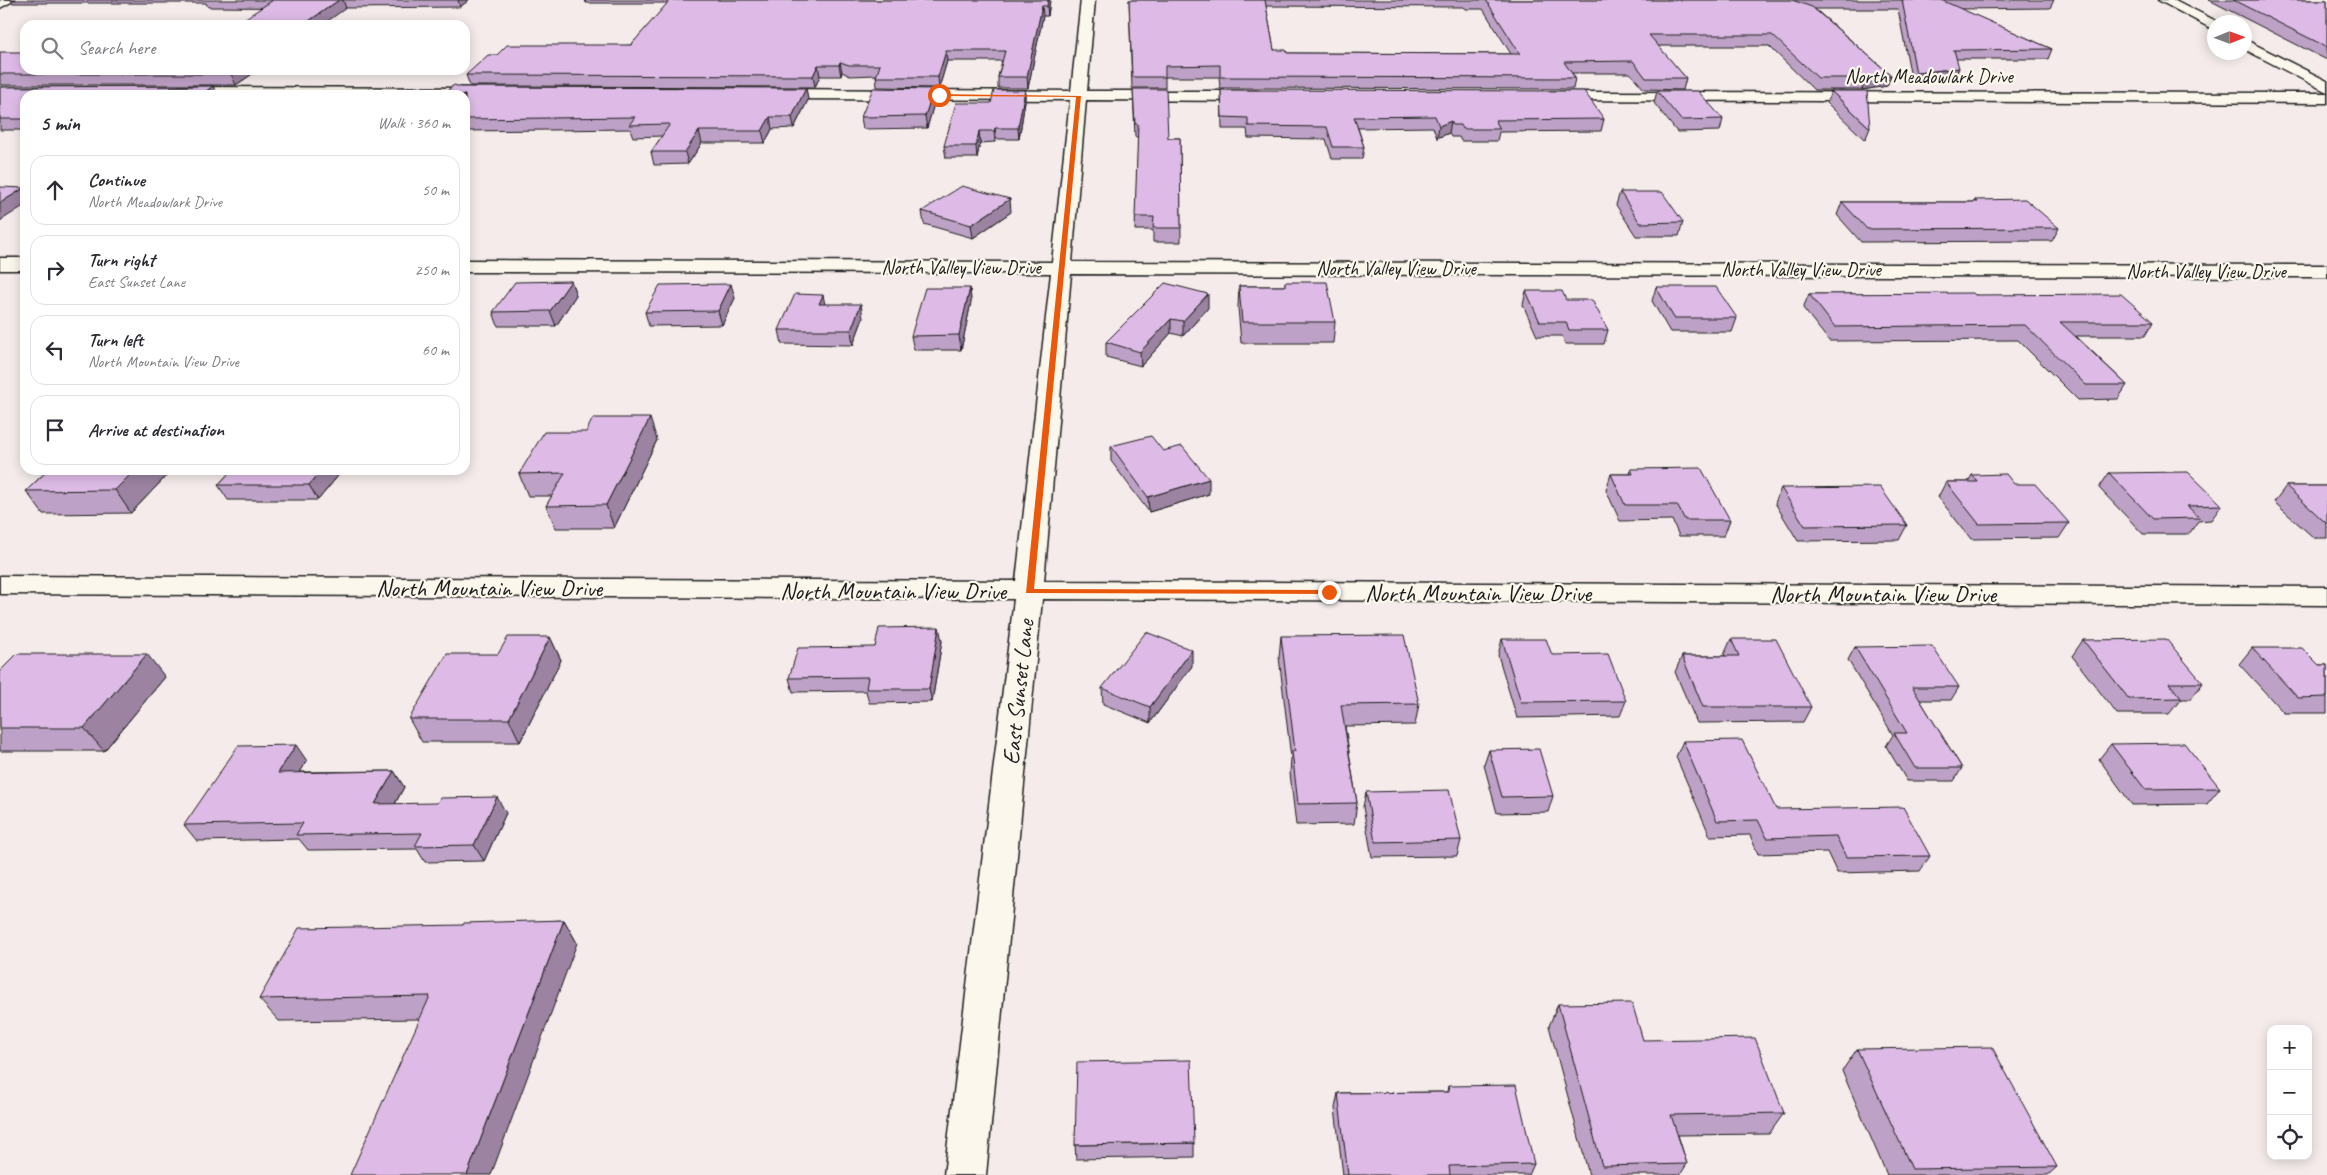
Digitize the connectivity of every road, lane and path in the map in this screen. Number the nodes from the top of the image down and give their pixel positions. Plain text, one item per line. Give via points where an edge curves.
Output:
1 (8, 0) edge
2 (1088, 0) edge
3 (2166, 0) edge
4 (0, 4) edge
5 (2207, 22) edge
6 (2252, 47) edge
7 (2327, 87) edge
8 (470, 93) edge
9 (500, 93) edge
10 (749, 94) edge
11 (1079, 96) junction
12 (1269, 96) edge
13 (1538, 96) edge
14 (2327, 98) edge
15 (0, 264) edge
16 (20, 264) edge
17 (470, 266) edge
18 (1063, 267) junction
19 (2327, 271) edge
20 (0, 585) edge
21 (1029, 592) junction
22 (2327, 596) edge
23 (966, 1175) edge

1 - 4 street
2 - 11 street, East Sunset Lane
3 - 5 street
6 - 7 street
8 - 9 street
10 - 11 street
11 - 12 street
11 - 18 street, East Sunset Lane
13 - 14 street, North Meadowlark Drive
15 - 16 street
17 - 18 street, North Valley View Drive
18 - 19 street, North Valley View Drive
18 - 21 street, East Sunset Lane
20 - 21 street, North Mountain View Drive
21 - 22 street, North Mountain View Drive
21 - 23 street, East Sunset Lane

